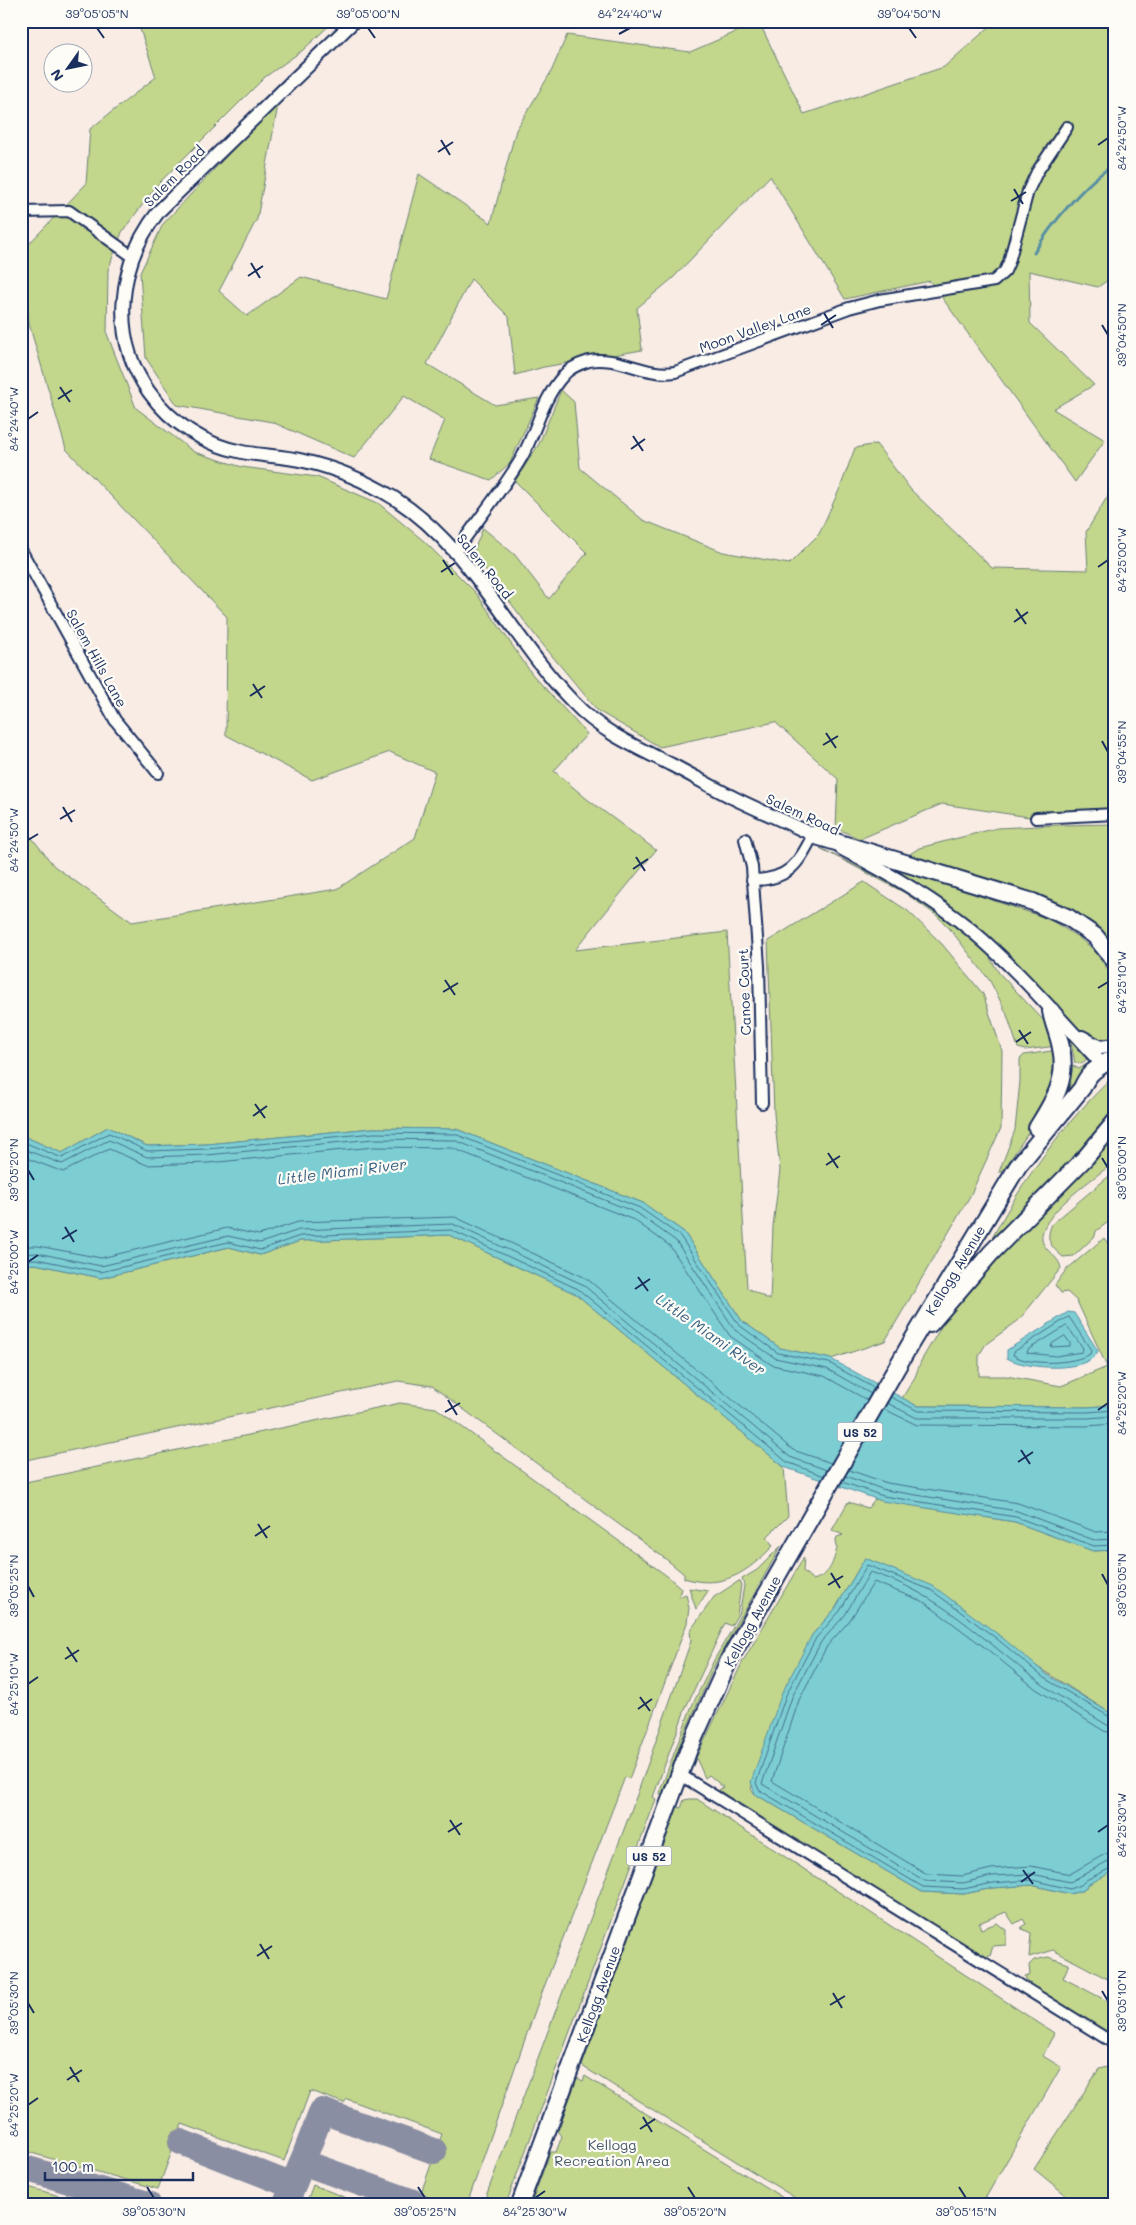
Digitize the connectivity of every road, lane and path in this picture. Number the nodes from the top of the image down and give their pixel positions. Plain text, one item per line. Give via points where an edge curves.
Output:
1 (354, 21) edge
2 (1067, 127) dead end
3 (21, 212) edge
4 (132, 256) junction
5 (21, 550) edge
6 (456, 551) junction
7 (158, 773) dead end
8 (1115, 814) edge
9 (1036, 818) dead end
10 (813, 834) junction
11 (745, 839) dead end
12 (752, 880) junction
13 (1115, 961) edge
14 (1051, 1011) junction
15 (1069, 1029) junction
16 (1115, 1045) edge
17 (1109, 1061) edge
18 (762, 1103) dead end
19 (1115, 1122) edge
20 (1018, 1166) junction
21 (912, 1341) junction
22 (679, 1774) junction
23 (1115, 2044) edge
24 (520, 2204) edge

1 - 4 street, Salem Road via 159,211
2 - 6 street, Moon Valley Lane via 1037,172 1028,191 1005,270 994,280 849,308 675,372 655,373 606,359 571,368 547,398 522,456
3 - 4 street via 68,211
4 - 6 street, Salem Road via 123,301 127,343 149,392 172,418 222,447 302,460 364,482 410,510
5 - 7 street, Salem Hills Lane via 116,720
6 - 10 street, Salem Road via 559,686 592,720 629,745
8 - 9 street
10 - 12 street via 801,859 790,870 775,878
10 - 13 main road via 1033,902 1069,918 1095,936
10 - 14 street, Salem Road via 931,900 992,948
11 - 12 street, Canoe Court
12 - 18 street, Canoe Court via 759,966
14 - 15 street, Salem Road
14 - 20 main road via 1063,1060 1061,1082
15 - 16 street, Salem Road via 1100,1047
15 - 17 street, Salem Road
17 - 20 main road, Kellogg Avenue / US 52 via 1088,1075 1082,1088
19 - 21 main road via 1086,1157 991,1253 942,1313
20 - 21 main road, Kellogg Avenue / US 52
21 - 22 main road, Kellogg Avenue / US 52 via 730,1658
22 - 23 street
22 - 24 main road, Kellogg Avenue / US 52

